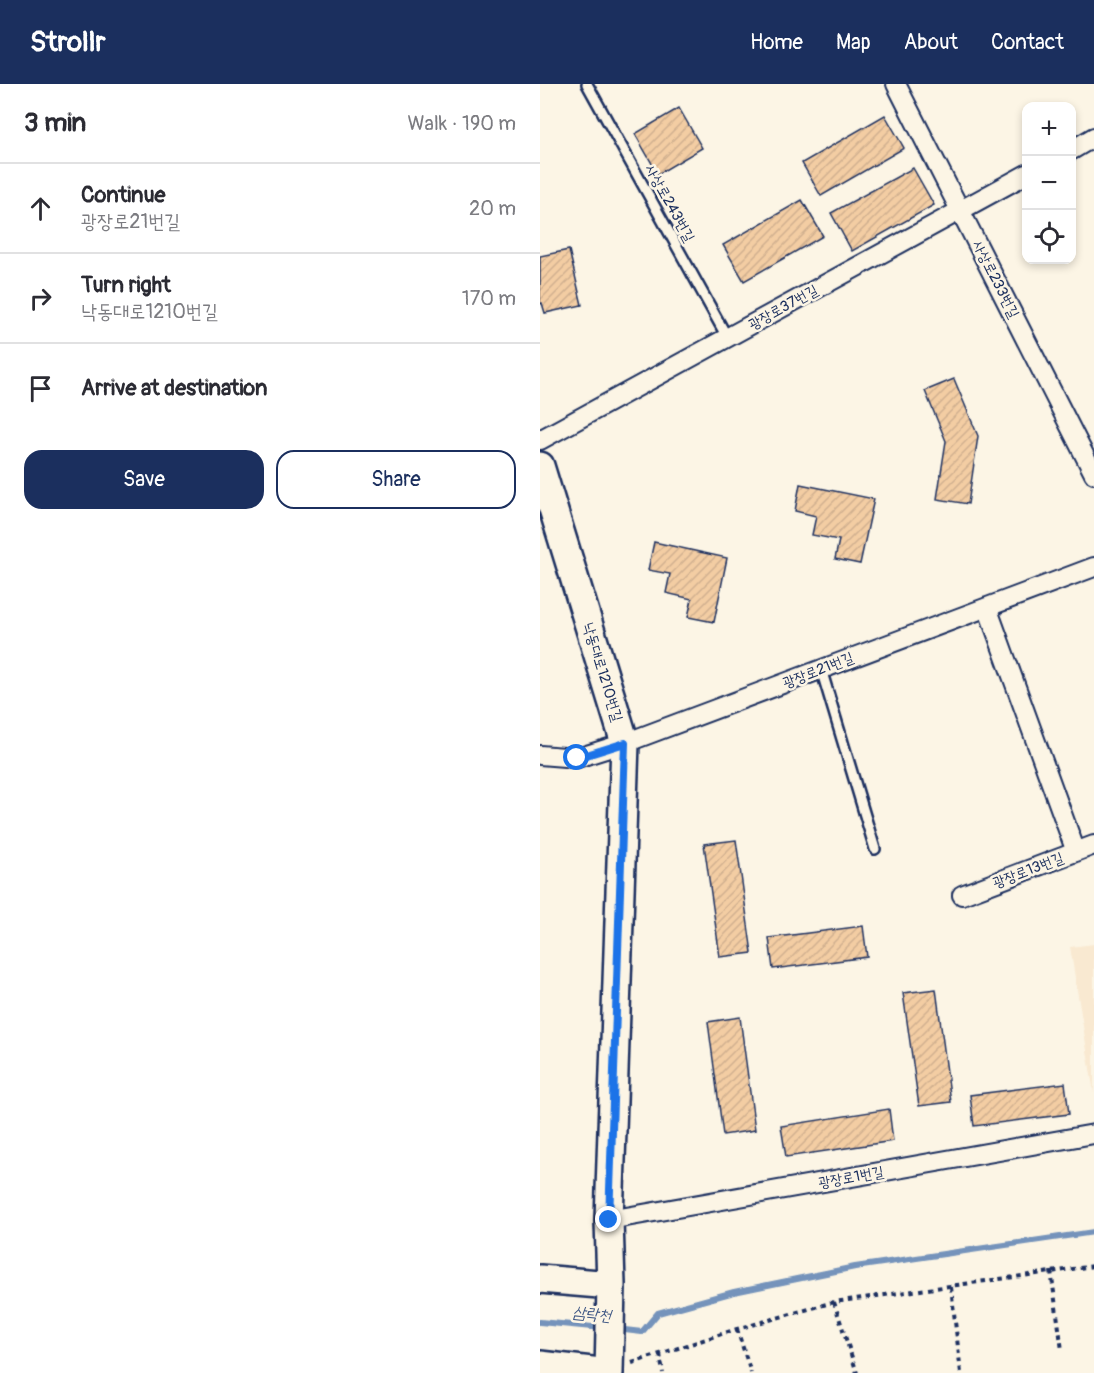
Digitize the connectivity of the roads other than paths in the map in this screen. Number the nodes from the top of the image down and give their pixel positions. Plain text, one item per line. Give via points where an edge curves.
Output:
1 (587, 84) edge
2 (896, 84) edge
3 (1094, 137) edge
4 (1076, 147) edge
5 (1022, 176) edge
6 (961, 210) junction
7 (727, 337) junction
8 (540, 440) edge
9 (540, 466) edge
10 (1094, 474) edge
11 (1094, 567) edge
12 (987, 607) junction
13 (821, 669) junction
14 (625, 743) junction
15 (540, 755) edge
16 (1094, 845) edge
17 (875, 849) dead end
18 (1076, 852) junction
19 (962, 895) dead end
20 (1094, 1134) edge
21 (609, 1220) junction
22 (540, 1278) edge
23 (611, 1286) junction
24 (540, 1365) edge
25 (609, 1373) edge

1 - 7 lane, 사상로243번길
2 - 6 street, 사상로233번길
3 - 4 street
5 - 6 street, 광장로37번길
6 - 7 street, 광장로37번길
6 - 10 street, 사상로233번길
7 - 8 street, 광장로37번길
9 - 14 street, 낙동대로1210번길
11 - 12 street, 광장로21번길
12 - 13 street, 광장로21번길
12 - 18 street
13 - 14 street, 광장로21번길
13 - 17 lane
14 - 15 street, 광장로21번길 via 577,758
14 - 21 street, 낙동대로1210번길
16 - 18 street, 광장로13번길
18 - 19 street, 광장로13번길
20 - 21 street, 광장로1번길
21 - 23 street, 낙동대로1210번길
22 - 23 street
23 - 25 street, 낙동대로1210번길
24 - 25 street

